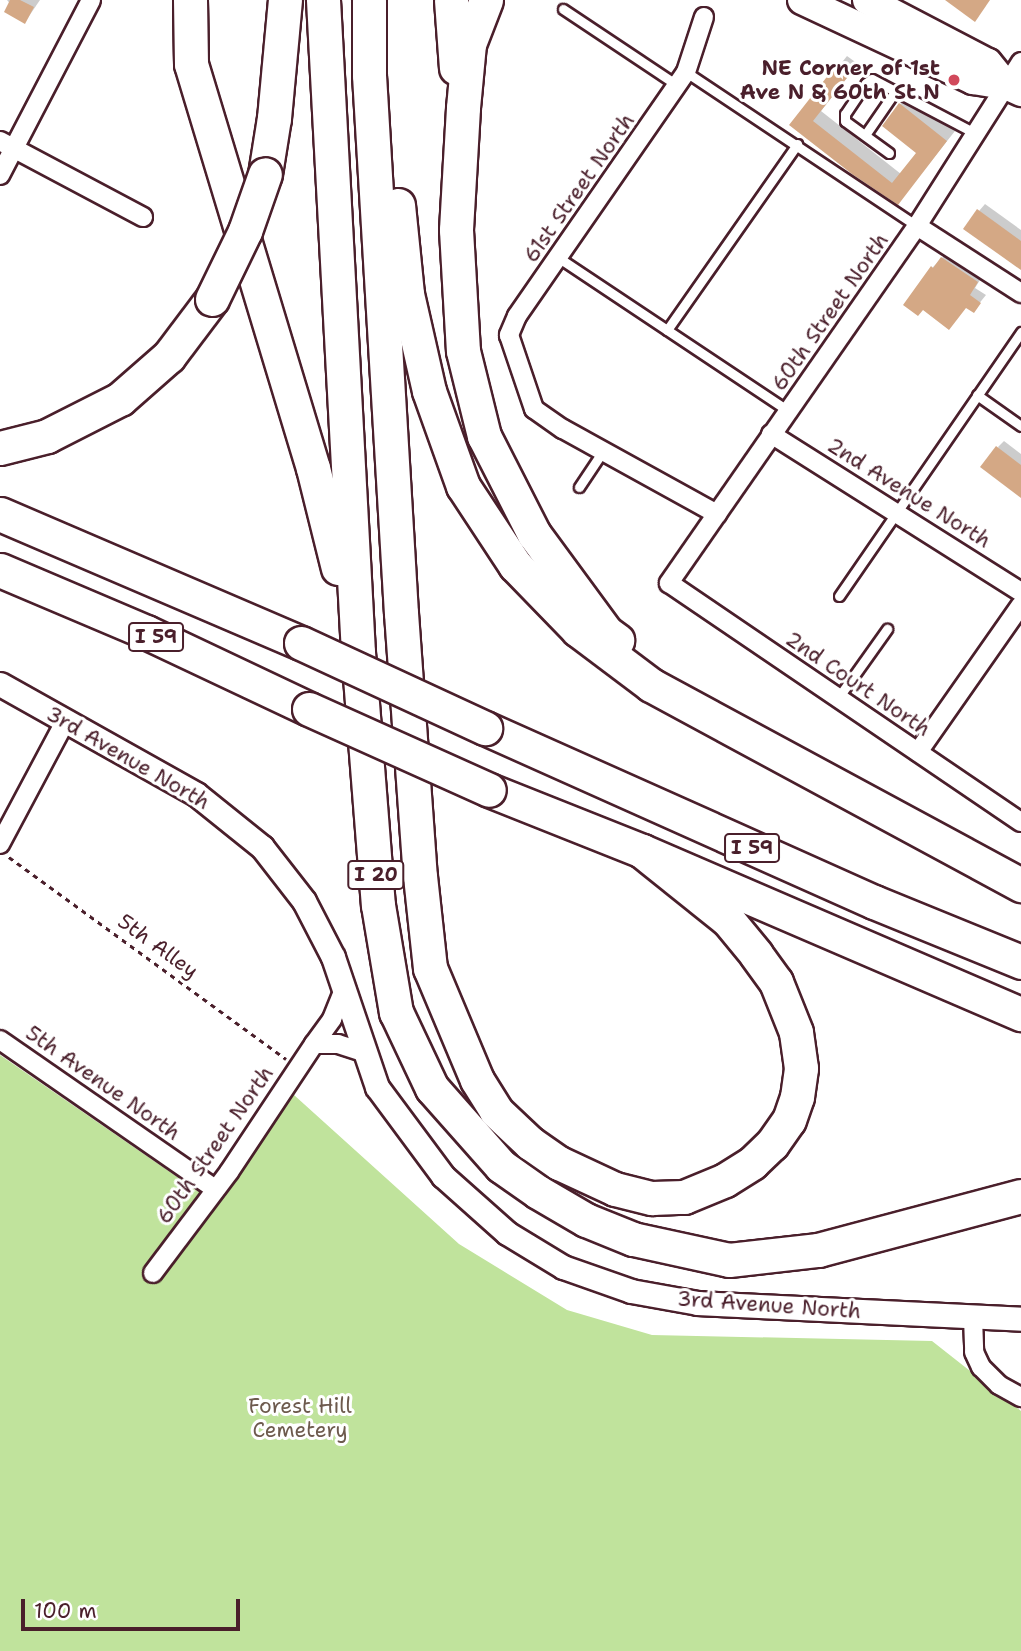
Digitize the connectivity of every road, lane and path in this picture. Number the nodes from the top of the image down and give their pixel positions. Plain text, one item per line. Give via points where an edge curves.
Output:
1 (91, 0) edge
2 (190, 0) edge
3 (285, 0) edge
4 (323, 0) edge
5 (369, 0) edge
6 (383, 0) edge
7 (451, 0) edge
8 (486, 0) edge
9 (802, 0) edge
10 (867, 0) edge
11 (564, 9) dead end
12 (704, 17) dead end
13 (682, 79) junction
14 (1016, 79) edge
15 (896, 90) junction
16 (463, 108) junction
17 (975, 134) junction
18 (864, 135) junction
19 (797, 144) junction
20 (7, 145) edge
21 (889, 153) dead end
22 (0, 176) edge
23 (144, 217) dead end
24 (917, 226) junction
25 (559, 258) junction
26 (1021, 293) edge
27 (667, 330) junction
28 (1021, 332) edge
29 (977, 395) junction
30 (788, 411) junction
31 (1021, 426) edge
32 (771, 434) junction
33 (0, 448) edge
34 (603, 451) junction
35 (579, 487) dead end
36 (897, 512) junction
37 (0, 514) edge
38 (717, 514) junction
39 (0, 570) edge
40 (669, 583) joint
41 (1021, 592) edge
42 (839, 596) dead end
43 (1021, 605) edge
44 (887, 629) dead end
45 (358, 652) junction
46 (0, 684) edge
47 (838, 698) junction
48 (711, 717) junction
49 (65, 722) junction
50 (918, 752) junction
51 (1021, 821) edge
52 (0, 844) edge
53 (0, 850) edge
54 (642, 851) junction
55 (1021, 885) edge
56 (1021, 962) edge
57 (343, 992) junction
58 (1021, 1014) edge
59 (0, 1040) edge
60 (314, 1044) junction
61 (363, 1052) junction
62 (297, 1067) junction
63 (215, 1189) junction
64 (1021, 1196) edge
65 (153, 1273) dead end
66 (973, 1317) junction
67 (1021, 1320) edge
68 (1021, 1397) edge

1 - 20 street
2 - 45 highway via 191,64 313,468
3 - 33 highway, bridge via 265,174 246,231 212,299 169,356 120,400 47,436
4 - 45 highway, I 20
5 - 54 highway via 369,75 400,600 430,968 477,1080 496,1111 530,1143 559,1163 615,1189 652,1198 684,1197 725,1180 772,1144 789,1120 801,1068 796,1032 776,982 756,954 728,920
6 - 48 highway via 407,294 429,391 463,486 515,565 578,630 652,685
7 - 16 highway
8 - 16 highway via 469,44
9 - 14 main road via 974,80
10 - 14 main road
11 - 13 lane
12 - 13 street, 61st Street North
13 - 19 lane
13 - 25 street, 61st Street North
14 - 17 street, 60th Street North
15 - 17 lane
15 - 18 lane
15 - 18 lane via 872,79 866,83 845,114 845,121
16 - 48 highway via 456,230 463,351 484,436 534,534 606,632
17 - 24 street, 60th Street North
18 - 21 lane
19 - 24 lane
19 - 27 lane
20 - 22 street
20 - 23 street
24 - 26 street
24 - 30 street, 60th Street North
25 - 27 lane
25 - 34 street, 61st Street North via 517,316 509,335 534,409
27 - 30 lane
28 - 29 lane
29 - 31 lane
29 - 36 lane
30 - 32 street, 60th Street North
32 - 36 street, 2nd Avenue North
32 - 38 street, 60th Street North
34 - 35 lane
34 - 38 street
36 - 41 street, 2nd Avenue North
36 - 42 lane
37 - 56 highway, I 59, bridge via 301,643 874,902
38 - 40 street, 60th Street North
39 - 54 highway, I 59, bridge via 489,790
40 - 47 street, 2nd Court North
43 - 50 street
44 - 47 lane
45 - 64 highway, I 20 via 378,905 396,1012 432,1088 501,1166 586,1220 633,1239 729,1260 818,1250
46 - 49 street, 3rd Avenue North
47 - 50 street, 2nd Court North
48 - 55 highway
49 - 52 street
49 - 57 street, 3rd Avenue North via 196,793 262,847 304,901 333,957
50 - 51 street, 2nd Court North
53 - 62 path, 5th Alley
54 - 58 highway, I 59
57 - 60 street, 60th Street North via 332,1019
57 - 61 street, 3rd Avenue North
59 - 63 street, 5th Avenue North
60 - 61 street via 338,1044
60 - 62 street, 60th Street North
61 - 66 street, 3rd Avenue North via 377,1087 443,1177 507,1233 563,1266 631,1291 698,1303
62 - 63 street, 60th Street North
63 - 65 street, 60th Street North
66 - 67 street, 3rd Avenue North
66 - 68 street via 974,1352 981,1367 999,1385

